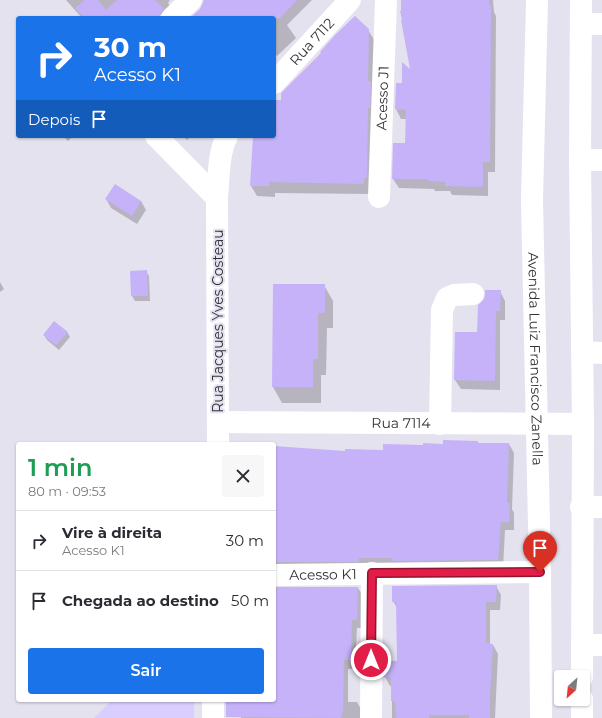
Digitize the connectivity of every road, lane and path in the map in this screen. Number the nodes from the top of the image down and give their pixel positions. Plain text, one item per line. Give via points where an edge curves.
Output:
1 (191, 0) edge
2 (350, 0) edge
3 (386, 0) edge
4 (537, 0) edge
5 (581, 0) edge
6 (174, 16) edge
7 (591, 24) edge
8 (276, 81) edge
9 (158, 138) edge
10 (226, 138) edge
11 (580, 160) junction
12 (602, 160) edge
13 (379, 196) dead end
14 (217, 198) junction
15 (473, 294) dead end
16 (592, 352) edge
17 (219, 422) junction
18 (440, 424) junction
19 (536, 424) junction
20 (583, 424) junction
21 (218, 442) edge
22 (592, 507) edge
23 (540, 572) junction
24 (372, 573) junction
25 (276, 575) edge
26 (592, 645) edge
27 (584, 670) edge
28 (213, 702) edge
29 (582, 706) edge
30 (214, 718) edge
31 (371, 718) edge
32 (541, 718) edge
33 (582, 718) edge

1 - 6 street
2 - 8 street, Rua 7112
3 - 13 street, Acesso J1
4 - 19 street, Avenida Luiz Francisco Zanella via 532,200
5 - 7 street
7 - 11 street
9 - 14 street
10 - 14 street, Rua Jacques Yves Costeau via 219,164
11 - 12 street
11 - 16 street
14 - 17 street, Rua Jacques Yves Costeau
15 - 18 street via 447,298 442,310
16 - 20 street
17 - 18 street, Rua 7114
17 - 21 street, Rua Jacques Yves Costeau
18 - 19 street, Rua 7114
19 - 20 street, Rua 7114
19 - 23 street, Avenida Luiz Francisco Zanella
20 - 22 street
22 - 26 street
23 - 24 street, Acesso K1
23 - 32 street, Avenida Luiz Francisco Zanella
24 - 25 street, Acesso K1
24 - 31 street
26 - 27 street
28 - 30 street
29 - 33 street

